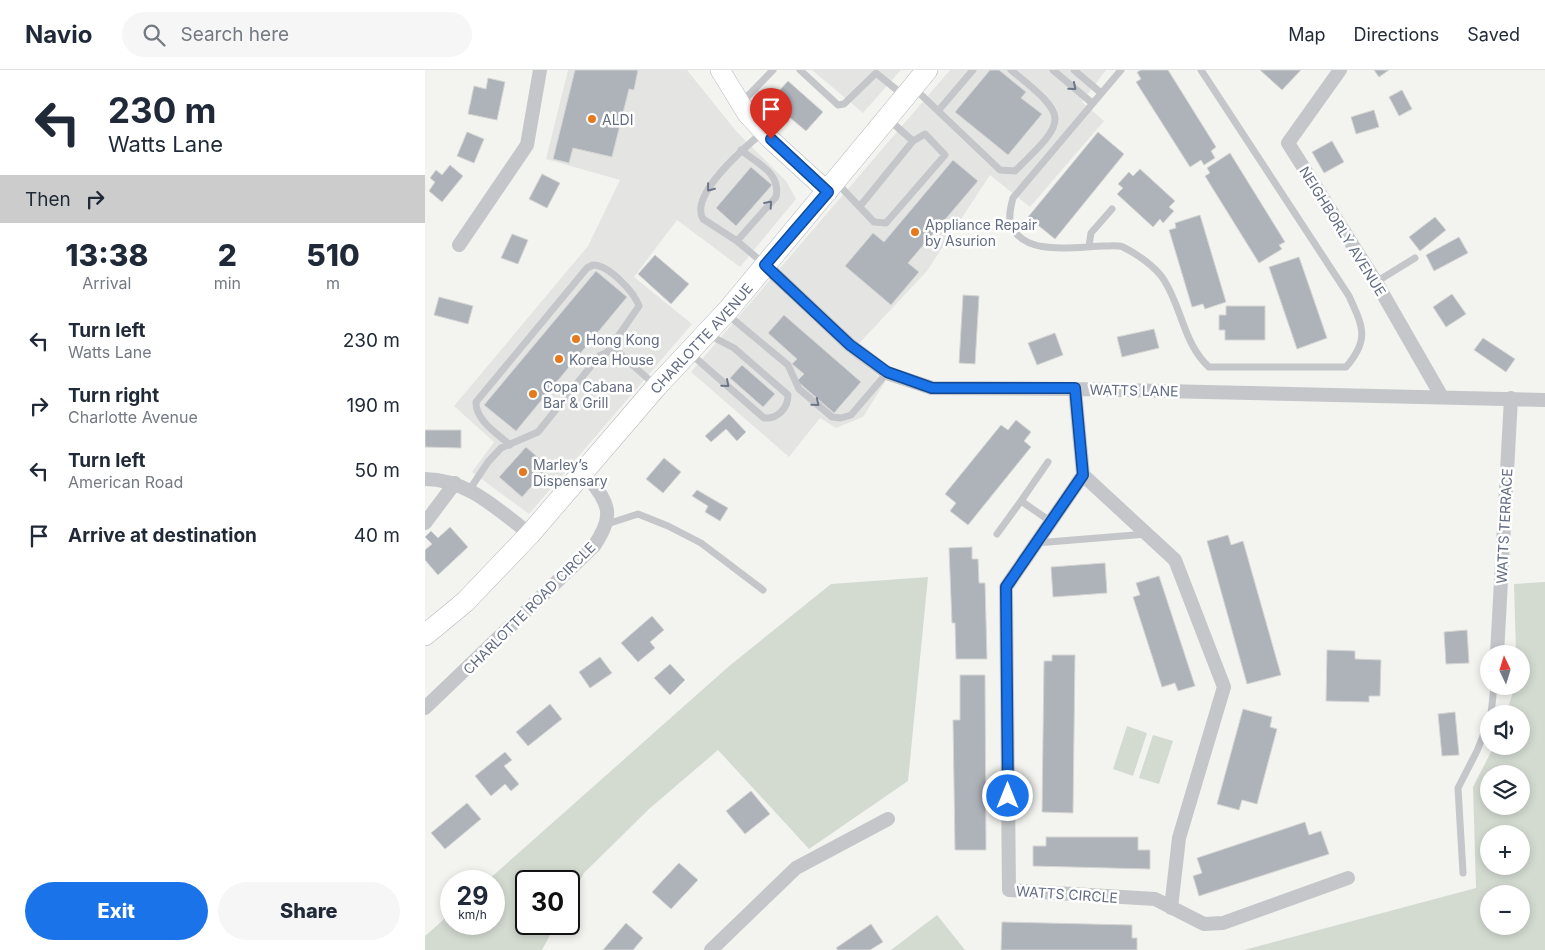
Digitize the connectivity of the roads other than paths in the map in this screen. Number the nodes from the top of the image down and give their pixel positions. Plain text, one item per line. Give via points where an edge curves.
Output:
1 (541, 70) edge
2 (720, 70) edge
3 (773, 70) edge
4 (800, 70) edge
5 (927, 70) edge
6 (973, 70) edge
7 (1011, 70) edge
8 (1053, 70) edge
9 (1074, 70) edge
10 (1121, 70) edge
11 (1201, 70) edge
12 (1340, 70) edge
13 (877, 71) edge
14 (909, 92) junction
15 (1101, 93) junction
16 (740, 103) junction
17 (1092, 103) junction
18 (938, 111) junction
19 (887, 119) junction
20 (763, 132) junction
21 (913, 141) junction
22 (741, 150) junction
23 (832, 186) junction
24 (861, 205) junction
25 (1112, 209) dead end
26 (737, 242) junction
27 (459, 245) dead end
28 (1089, 246) junction
29 (1415, 258) dead end
30 (765, 265) junction
31 (1376, 282) junction
32 (725, 313) junction
33 (706, 334) junction
34 (608, 351) junction
35 (689, 353) junction
36 (887, 372) junction
37 (657, 386) junction
38 (1075, 388) junction
39 (1442, 397) junction
40 (1511, 398) junction
41 (1545, 400) edge
42 (510, 445) junction
43 (1048, 462) dead end
44 (584, 471) junction
45 (1083, 475) junction
46 (425, 479) edge
47 (455, 482) junction
48 (470, 489) junction
49 (1021, 501) junction
50 (1050, 521) junction
51 (425, 523) edge
52 (607, 524) junction
53 (530, 534) junction
54 (997, 534) dead end
55 (1149, 534) junction
56 (1035, 543) junction
57 (763, 590) dead end
58 (425, 635) edge
59 (1497, 645) edge
60 (425, 708) edge
61 (1480, 743) edge
62 (887, 819) dead end
63 (1463, 873) dead end
64 (1348, 878) dead end
65 (1171, 908) junction
66 (711, 950) edge

1 - 27 street via 527,145
2 - 16 street
3 - 16 lane via 749,98
4 - 13 lane via 838,105 844,104
5 - 14 main road, CHARLOTTE AVENUE
6 - 18 lane
7 - 18 lane via 1045,97 1055,112 1056,125 1047,140 1015,171 1000,170
8 -> 17 lane
9 - 15 lane
10 - 15 lane
11 - 28 lane via 1349,296 1363,326 1363,337 1356,355 1346,367 1209,367 1198,357 1164,279 1121,246
12 - 31 street, NEIGHBORLY AVENUE via 1288,143
13 - 14 lane
14 - 18 lane
14 - 19 main road, CHARLOTTE AVENUE
15 - 17 lane
16 - 20 street
17 - 28 lane via 1013,198 1010,215 1011,225 1031,245 1057,249
19 - 21 lane
19 - 23 main road, CHARLOTTE AVENUE
20 - 22 lane
20 - 23 street
21 - 24 lane
21 - 24 lane via 925,134 945,155 886,223 874,222
26 -> 22 lane via 776,197 778,188 775,177
22 -> 26 lane via 700,204 703,219
23 - 24 lane
23 - 30 main road, CHARLOTTE AVENUE
25 - 28 lane via 1091,233
26 - 30 lane
29 - 31 lane
30 - 32 main road, CHARLOTTE AVENUE
30 - 36 street, WATTS LANE via 850,345
31 - 39 street, NEIGHBORLY AVENUE
32 - 33 main road, CHARLOTTE AVENUE
32 -> 36 lane via 788,364 799,389 832,417 851,415
33 - 35 main road, CHARLOTTE AVENUE
35 -> 33 lane via 764,418 777,416 786,407 788,395 734,348
34 - 37 lane via 617,352
34 - 42 lane via 599,356 538,432
34 - 42 lane via 639,306 634,294 605,268 593,265 587,268 476,402 475,409 480,418
35 - 37 main road, CHARLOTTE AVENUE
36 - 38 street, WATTS LANE via 932,388
37 - 44 main road, CHARLOTTE AVENUE
38 - 39 street, WATTS LANE
38 - 45 street
39 - 40 street, WATTS LANE
40 - 41 street, WATTS LANE
40 - 59 street, WATTS TERRACE
42 - 48 lane via 501,448 488,462
43 - 49 lane
44 - 52 street via 607,504
44 - 53 main road, CHARLOTTE AVENUE
45 - 50 street, WATTS CIRCLE
45 - 55 street
46 - 47 street
47 - 48 street
47 - 51 street
48 - 53 street
49 - 50 lane
49 - 54 lane
50 - 56 street, WATTS CIRCLE
52 - 57 lane via 638,514 668,526 701,543
52 - 60 street, CHARLOTTE ROAD CIRCLE via 595,546
53 - 58 main road, CHARLOTTE AVENUE via 465,602
55 - 56 lane
55 - 65 street via 1175,560 1224,687 1179,838
56 - 65 street, WATTS CIRCLE via 1006,587 1009,890 1155,899
61 - 63 lane via 1458,788
62 - 66 street via 796,868
64 - 65 street, WATTS CIRCLE via 1223,923 1204,924

